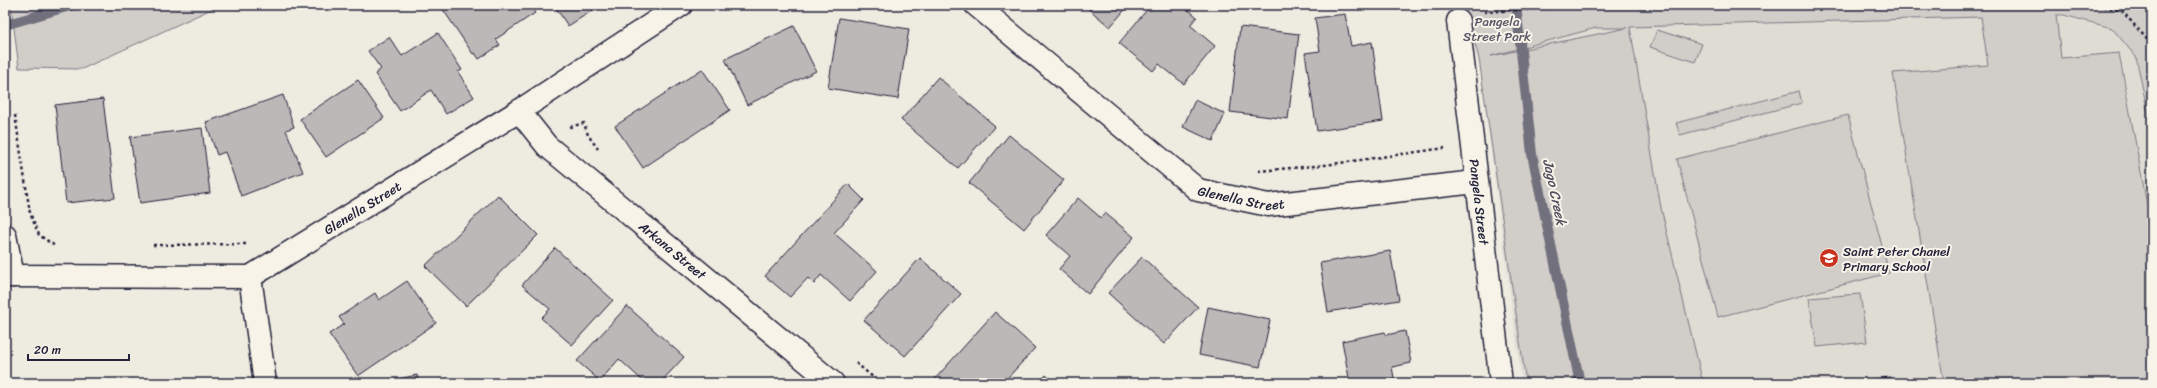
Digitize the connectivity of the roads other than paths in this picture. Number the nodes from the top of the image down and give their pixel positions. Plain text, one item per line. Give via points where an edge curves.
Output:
1 (682, 5) edge
2 (976, 5) edge
3 (1458, 21) dead end
4 (519, 111) junction
5 (1476, 182) junction
6 (5, 235) edge
7 (9, 276) edge
8 (250, 277) junction
9 (265, 383) edge
10 (833, 383) edge
11 (1501, 383) edge

1 - 4 street, Glenella Street
2 - 5 street, Glenella Street via 1198,190 1268,205
3 - 5 street, Pangela Street
4 - 8 street, Glenella Street
4 - 10 street, Arkana Street via 547,146
5 - 11 street, Pangela Street
6 - 7 street
7 - 8 street
8 - 9 street

